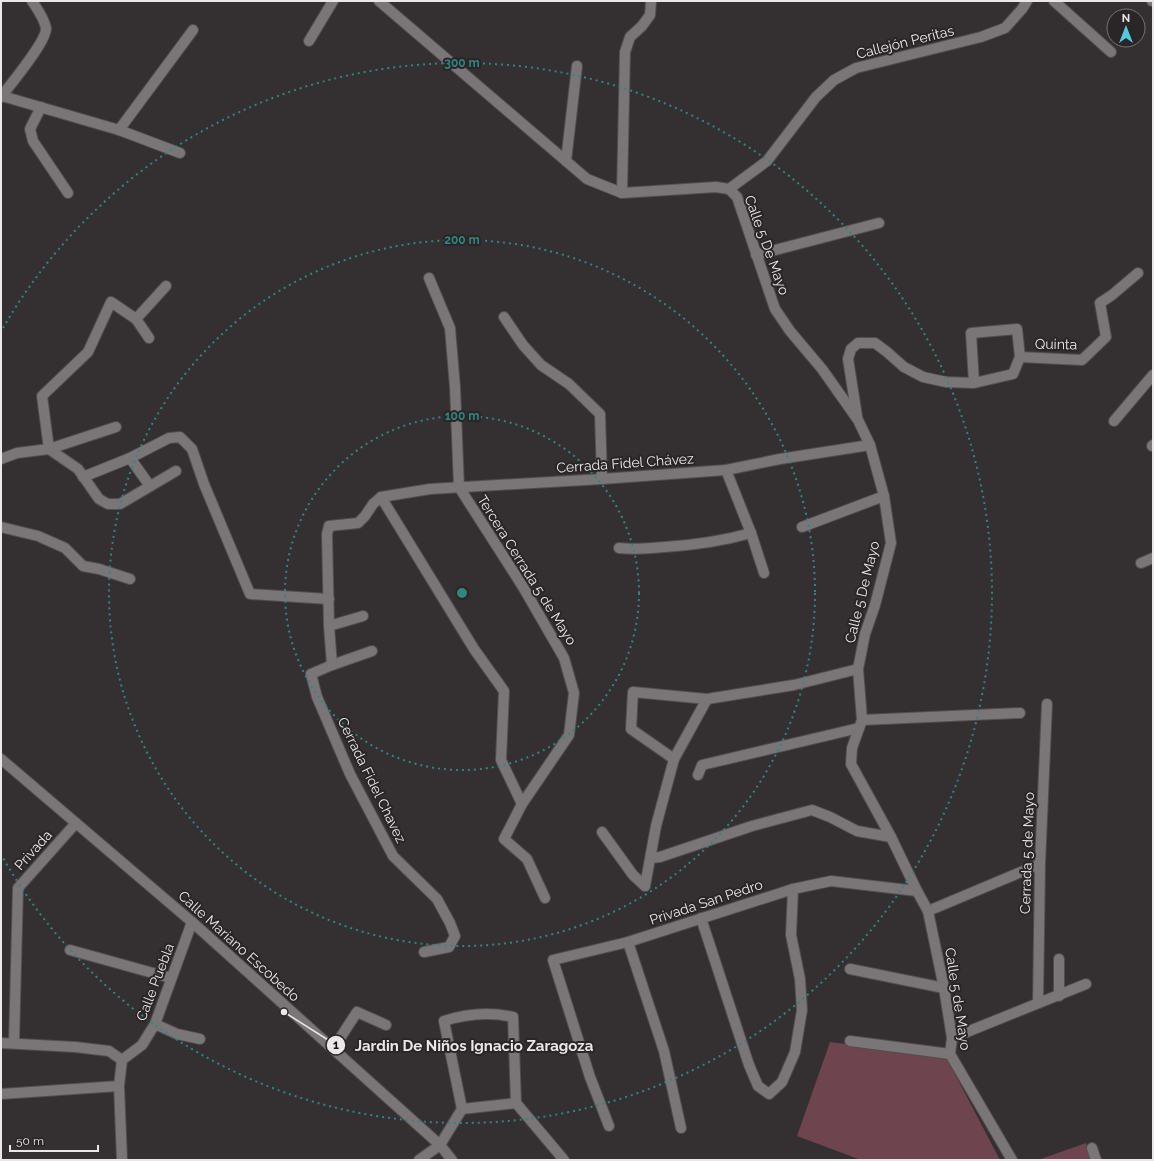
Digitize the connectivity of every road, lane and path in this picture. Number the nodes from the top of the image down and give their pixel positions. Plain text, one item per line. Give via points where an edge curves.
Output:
1 (32, 1) edge
2 (333, 1) edge
3 (379, 1) edge
4 (651, 1) edge
5 (1027, 1) edge
6 (1054, 1) edge
7 (193, 30) dead end
8 (309, 41) dead end
9 (1111, 52) dead end
10 (577, 66) dead end
11 (1, 96) edge
12 (41, 107) junction
13 (118, 130) junction
14 (180, 153) dead end
15 (566, 161) junction
16 (728, 189) junction
17 (68, 193) dead end
18 (622, 193) junction
19 (879, 223) dead end
20 (756, 255) junction
21 (1138, 273) dead end
22 (429, 278) dead end
23 (166, 286) dead end
24 (504, 318) dead end
25 (136, 319) junction
26 (150, 338) dead end
27 (1020, 357) junction
28 (1153, 375) edge
29 (974, 383) junction
30 (858, 420) junction
31 (1114, 421) dead end
32 (116, 427) dead end
33 (870, 445) junction
34 (49, 448) junction
35 (130, 458) junction
36 (1, 459) edge
37 (726, 470) junction
38 (176, 471) dead end
39 (83, 477) junction
40 (602, 480) junction
41 (150, 486) junction
42 (459, 487) junction
43 (884, 496) junction
44 (381, 497) junction
45 (1, 527) edge
46 (802, 527) dead end
47 (751, 533) junction
48 (619, 548) dead end
49 (1153, 558) edge
50 (1141, 563) dead end
51 (764, 573) dead end
52 (130, 579) dead end
53 (328, 599) junction
54 (363, 616) dead end
55 (329, 626) junction
56 (372, 651) dead end
57 (332, 665) junction
58 (858, 669) junction
59 (707, 699) junction
60 (1047, 704) dead end
61 (1020, 713) dead end
62 (860, 724) junction
63 (1, 759) edge
64 (674, 759) junction
65 (698, 775) dead end
66 (522, 804) junction
67 (76, 823) junction
68 (602, 832) dead end
69 (890, 837) junction
70 (651, 858) junction
71 (1040, 864) junction
72 (793, 889) junction
73 (917, 891) junction
74 (545, 898) dead end
75 (928, 911) junction
76 (701, 918) junction
77 (192, 922) junction
78 (628, 942) junction
79 (70, 950) dead end
80 (424, 952) dead end
81 (1059, 959) dead end
82 (850, 969) dead end
83 (171, 978) junction
84 (1086, 984) dead end
85 (944, 988) junction
86 (1059, 996) junction
87 (1038, 1003) junction
88 (155, 1024) junction
89 (386, 1025) dead end
90 (952, 1038) junction
91 (200, 1039) dead end
92 (850, 1040) dead end
93 (1, 1043) edge
94 (14, 1043) junction
95 (333, 1049) junction
96 (950, 1054) junction
97 (122, 1060) junction
98 (119, 1086) junction
99 (1, 1094) edge
100 (516, 1104) junction
101 (462, 1109) junction
102 (609, 1126) dead end
103 (681, 1128) dead end
104 (440, 1145) junction
105 (1092, 1148) dead end
106 (122, 1160) edge
107 (419, 1160) edge
108 (452, 1160) edge
109 (564, 1160) edge
110 (1012, 1160) edge
111 (1096, 1160) edge

1 - 11 street via 44,19 46,30 42,41
2 - 8 street
3 - 15 street, Calle 5 De Mayo
4 - 18 street via 650,15 630,37 625,52
5 - 16 street, Callejón Peritas via 1005,28 981,37 856,68 834,80 816,97 767,161
6 - 9 street
7 - 13 street
10 - 15 street
11 - 12 street
12 - 13 street
12 - 17 street via 30,129 33,141
13 - 14 street
15 - 18 street, Calle 5 De Mayo via 588,179
16 - 18 street, Calle 5 De Mayo via 716,187
16 - 20 street, Calle 5 De Mayo via 737,197
19 - 20 street
20 - 30 street, Calle 5 De Mayo via 775,309
21 - 27 street, Quinta via 1100,303 1106,337 1082,360
22 - 42 street via 450,328 456,387
23 - 25 street
24 - 40 street via 541,365 569,384 600,414
25 - 26 street
25 - 34 street via 111,302 88,352 42,396
27 - 29 street, Quinta via 1013,374
27 - 29 street via 1017,329 971,333
28 - 31 street
29 - 30 street via 946,382 923,377 904,367 875,343 858,343 851,349 848,359
30 - 33 street, Calle 5 De Mayo
32 - 34 street
33 - 37 street, Cerrada Fidel Chávez
33 - 43 street, Calle 5 De Mayo
34 - 36 street via 17,453
34 - 39 street via 78,470
35 - 39 street
35 - 41 street
35 - 53 street via 170,438 180,437 192,449 250,594
37 - 40 street, Cerrada Fidel Chávez
37 - 47 street
38 - 41 street
39 - 41 street via 99,499 108,504 120,504
40 - 42 street, Cerrada Fidel Chávez
42 - 44 street, Cerrada Fidel Chávez
42 - 66 street, Tercera Cerrada 5 de Mayo via 523,587 564,658 574,694 570,735
43 - 46 street
43 - 58 street, Calle 5 De Mayo via 891,543 865,634
44 - 53 street via 358,523 329,526
44 - 66 street via 474,649 504,690 501,760
45 - 52 street via 38,536 65,548 83,566
47 - 48 street via 684,545 632,550
47 - 51 street
49 - 50 street
53 - 55 street
54 - 55 street
55 - 57 street
56 - 57 street, Cerrada Fidel Chavez
57 - 80 street, Cerrada Fidel Chavez via 311,674 317,697 350,774 393,856 437,899 455,936 449,947
58 - 59 street via 794,685
58 - 62 street, Calle 5 de Mayo
59 - 64 street
59 - 64 street via 633,692 631,729
60 - 71 street, Cerrada 5 de Mayo
61 - 62 street
62 - 65 street via 702,765
62 - 69 street, Calle 5 de Mayo via 852,748 851,764
63 - 67 street, Calle Mariano Escobedo
64 - 70 street via 656,826
66 - 74 street, Tercera Cerrada 5 de Mayo via 504,839 527,859
67 - 77 street, Calle Mariano Escobedo
67 - 94 street, Privada via 18,888
68 - 70 street via 633,875 645,886
69 - 70 street via 857,831 812,810
69 - 73 street, Calle 5 de Mayo
71 - 75 street
71 - 87 street, Cerrada 5 de Mayo
72 - 73 street, Privada San Pedro via 831,881
72 - 76 street, Privada San Pedro
72 - 76 street via 791,935 800,979 802,1010 795,1052 782,1082 770,1094 758,1086 749,1065
73 - 75 street, Calle 5 de Mayo
75 - 85 street, Calle 5 de Mayo
76 - 78 street, Privada San Pedro
77 - 83 street, Calle Puebla
77 - 95 street, Calle Mariano Escobedo
78 - 102 street, Privada San Pedro via 553,960 590,1077
78 - 103 street via 664,1052
79 - 83 street
81 - 86 street
82 - 85 street
83 - 88 street, Calle Puebla
84 - 86 street
85 - 90 street, Calle 5 de Mayo
86 - 87 street
87 - 90 street
88 - 91 street via 177,1034
88 - 97 street, Calle Puebla via 142,1045
89 - 95 street via 357,1012
90 - 96 street, Calle 5 de Mayo
92 - 96 street
93 - 94 street
94 - 97 street via 108,1052
95 - 104 street, Calle Mariano Escobedo
96 - 110 street, Calle 5 de Mayo
97 - 98 street
98 - 99 street
98 - 106 street
100 - 101 street
100 - 101 street via 513,1017 498,1014 458,1017 444,1021
100 - 109 street
101 - 104 street
104 - 107 street
104 - 108 street, Calle Mariano Escobedo
105 - 111 street

